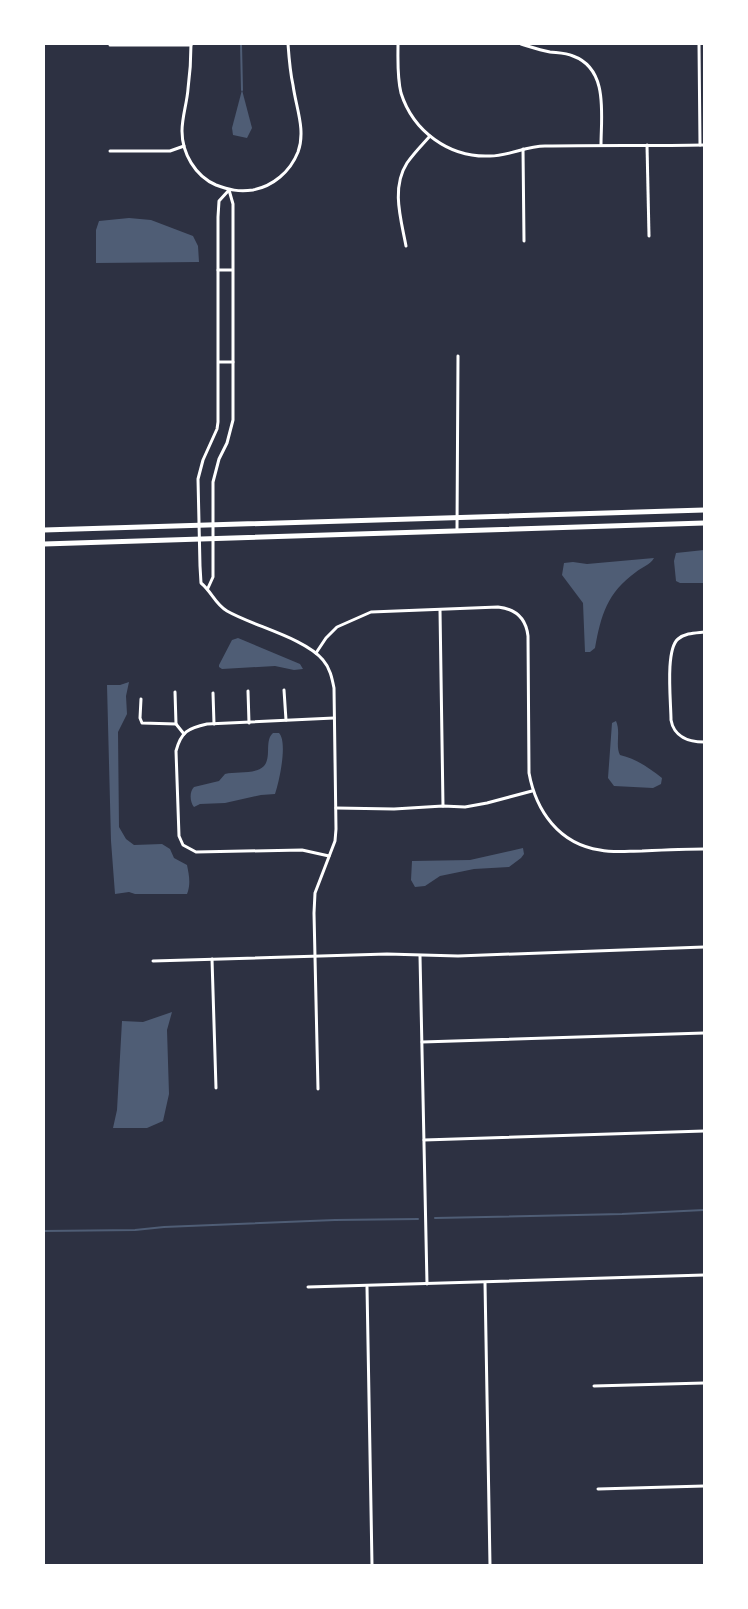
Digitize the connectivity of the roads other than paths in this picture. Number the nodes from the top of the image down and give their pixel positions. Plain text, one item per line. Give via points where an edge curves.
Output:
1 (191, 44) edge
2 (288, 44) edge
3 (398, 44) edge
4 (521, 44) edge
5 (699, 44) edge
6 (110, 45) edge
7 (430, 136) junction
8 (601, 145) junction
9 (647, 145) junction
10 (702, 145) edge
11 (184, 146) junction
12 (523, 149) junction
13 (110, 151) dead end
14 (228, 190) junction
15 (649, 236) dead end
16 (524, 241) dead end
17 (406, 246) dead end
18 (218, 270) junction
19 (232, 270) junction
20 (458, 356) dead end
21 (218, 362) junction
22 (233, 362) junction
23 (704, 510) edge
24 (458, 518) junction
25 (704, 522) edge
26 (198, 526) junction
27 (213, 526) junction
28 (44, 530) edge
29 (457, 530) junction
30 (199, 538) junction
31 (213, 538) junction
32 (44, 544) edge
33 (208, 588) junction
34 (440, 610) junction
35 (704, 632) edge
36 (316, 652) junction
37 (284, 690) dead end
38 (248, 691) dead end
39 (176, 692) dead end
40 (213, 693) dead end
41 (141, 698) dead end
42 (334, 718) junction
43 (286, 720) junction
44 (249, 723) junction
45 (176, 724) junction
46 (214, 724) junction
47 (184, 734) junction
48 (704, 742) edge
49 (532, 791) junction
50 (443, 806) junction
51 (336, 808) junction
52 (704, 849) edge
53 (329, 856) junction
54 (704, 947) edge
55 (315, 956) junction
56 (420, 956) junction
57 (212, 959) junction
58 (153, 961) dead end
59 (704, 1033) edge
60 (422, 1042) junction
61 (216, 1088) dead end
62 (318, 1089) dead end
63 (704, 1131) edge
64 (424, 1140) junction
65 (704, 1275) edge
66 (485, 1283) junction
67 (427, 1284) junction
68 (308, 1287) dead end
69 (367, 1287) junction
70 (704, 1383) edge
71 (594, 1386) dead end
72 (704, 1486) edge
73 (598, 1489) dead end
74 (372, 1565) edge
75 (490, 1565) edge

1 - 6 street
1 - 11 street via 182,131
2 - 14 street via 301,121 298,152 278,180 242,192
3 - 7 street via 398,76 404,99 414,119
4 - 8 street via 575,56 588,65 599,84
5 - 10 street
7 - 12 street via 446,147 470,155 499,156
7 - 17 street via 401,176 398,202
8 - 9 street
8 - 12 street
9 - 10 street
9 - 15 street
11 - 13 street via 170,151
11 - 14 street via 197,172
12 - 16 street
14 - 18 street via 220,201
14 - 19 street via 233,204
18 - 19 street
18 - 21 street
19 - 22 street
20 - 24 street
21 - 22 street
21 - 26 street via 218,422 198,479
22 - 27 street via 233,420 212,482
23 - 24 main road
24 - 27 main road
24 - 29 street
25 - 29 main road
26 - 27 main road
26 - 28 main road
26 - 30 street
27 - 31 street
29 - 31 main road
30 - 31 main road
30 - 32 main road
30 - 33 street via 202,583
31 - 33 street via 213,577
33 - 36 street via 214,600 226,611
34 - 36 street via 371,612 337,627
34 - 49 street via 505,608 520,615 525,623
34 - 50 street
35 - 48 street via 679,638 670,658 673,727 686,740
36 - 42 street via 331,674
37 - 43 street
38 - 44 street
39 - 45 street
40 - 46 street
41 - 45 street via 142,723
42 - 43 street
42 - 51 street
43 - 44 street
44 - 46 street
45 - 47 street
46 - 47 street via 191,728
47 - 53 street via 176,751 179,836 183,845 196,852 302,850
49 - 50 street via 465,807
49 - 52 street via 548,820 579,844 620,852
50 - 51 street
51 - 53 street via 335,841
53 - 55 street via 315,893
54 - 56 street
55 - 56 street
55 - 57 street
55 - 62 street
56 - 60 street
57 - 58 street
57 - 61 street
59 - 60 street
60 - 64 street
63 - 64 street
64 - 67 street
65 - 66 street
66 - 67 street
66 - 75 street
67 - 69 street
68 - 69 street
69 - 74 street
70 - 71 street
72 - 73 street

